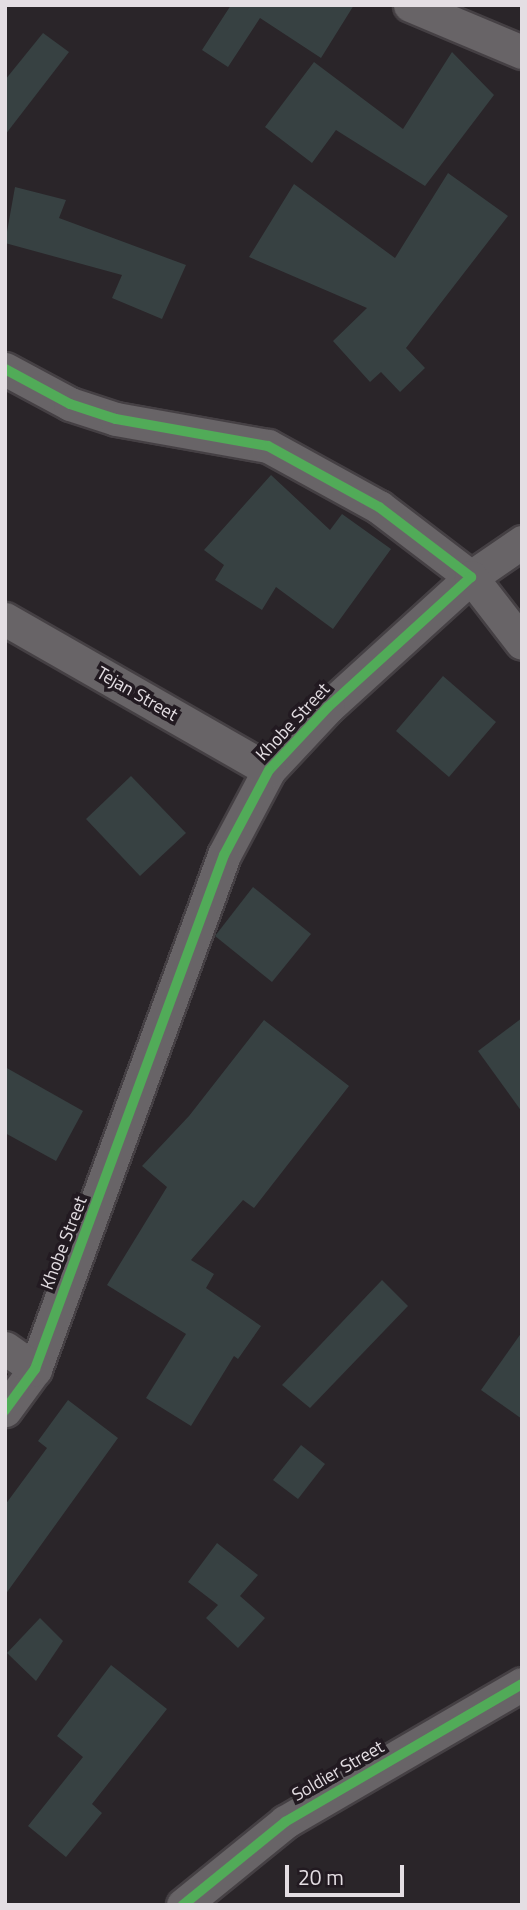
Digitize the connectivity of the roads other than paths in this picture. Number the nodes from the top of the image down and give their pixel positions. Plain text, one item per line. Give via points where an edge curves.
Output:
1 (410, 5) edge
2 (522, 52) edge
3 (5, 369) edge
4 (522, 542) edge
5 (471, 577) junction
6 (5, 619) edge
7 (522, 643) edge
8 (270, 770) junction
9 (5, 1348) edge
10 (35, 1369) junction
11 (5, 1410) edge
12 (522, 1684) edge
13 (183, 1905) edge

1 - 2 street
3 - 5 street via 69,404 116,419 268,446 379,507
4 - 5 street, Khobe Street
5 - 7 street
5 - 8 street, Khobe Street via 328,707
6 - 8 street, Tejan Street
8 - 10 street, Khobe Street via 224,855
9 - 10 street
10 - 11 street, Khobe Street
12 - 13 street, Soldier Street via 285,1822

